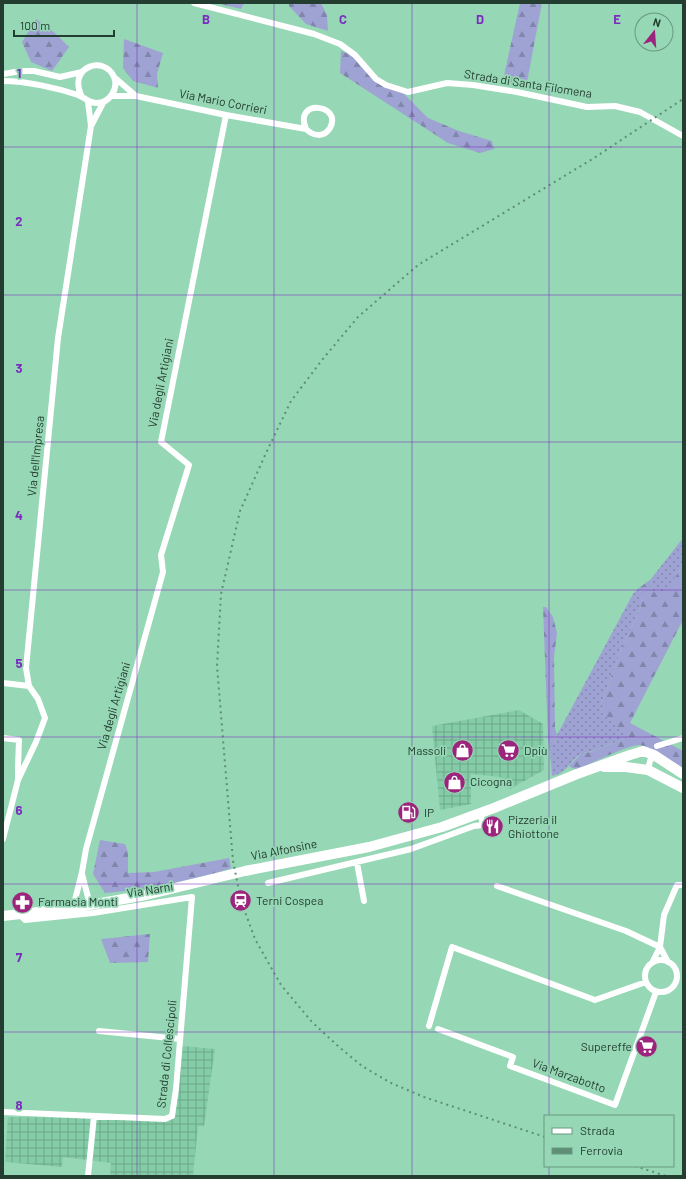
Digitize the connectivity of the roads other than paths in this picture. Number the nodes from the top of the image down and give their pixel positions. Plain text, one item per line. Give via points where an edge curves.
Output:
1 (194, 3) edge
2 (34, 71) junction
3 (82, 72) junction
4 (3, 74) edge
5 (114, 77) junction
6 (3, 81) edge
7 (34, 85) junction
8 (81, 95) junction
9 (112, 96) junction
10 (136, 96) junction
11 (88, 102) junction
12 (103, 103) junction
13 (226, 115) junction
14 (91, 126) junction
15 (306, 129) junction
16 (683, 136) edge
17 (3, 683) edge
18 (29, 686) junction
19 (3, 738) edge
20 (683, 738) edge
21 (655, 751) junction
22 (596, 767) junction
23 (648, 770) junction
24 (683, 774) edge
25 (18, 780) junction
26 (683, 788) edge
27 (480, 813) junction
28 (3, 839) edge
29 (357, 863) junction
30 (82, 872) junction
31 (268, 884) dead end
32 (683, 885) edge
33 (497, 886) dead end
34 (192, 897) joint
35 (364, 901) dead end
36 (90, 905) junction
37 (73, 908) junction
38 (19, 914) junction
39 (3, 916) edge
40 (660, 947) junction
41 (668, 962) junction
42 (652, 963) junction
43 (675, 967) junction
44 (683, 971) edge
45 (680, 980) edge
46 (646, 982) junction
47 (656, 992) junction
48 (429, 1026) dead end
49 (438, 1029) dead end
50 (99, 1031) dead end
51 (180, 1039) junction
52 (3, 1112) edge
53 (94, 1116) junction
54 (88, 1176) edge

1 - 16 street, Strada di Santa Filomena via 314,34 340,44 355,55 376,79 386,86 408,92 447,84 473,85 587,107 615,106 640,112
2 - 3 street, Via Mario Corrieri via 60,77
2 - 4 street, Via Mario Corrieri
2 - 7 street
3 - 5 street, Via Mario Corrieri via 90,66 100,65 109,69
3 - 8 street via 78,80
5 - 9 street via 116,87
5 - 10 street, Via Mario Corrieri
6 - 7 street
7 - 8 street
8 - 11 street
9 - 10 street, Via Mario Corrieri
9 - 12 street
10 - 13 street, Via Mario Corrieri
11 - 12 street
11 - 14 street, Via dell'Impresa
12 - 14 street, Via dell'Impresa
13 - 15 street, Via Mario Corrieri
13 - 30 street, Via degli Artigiani via 161,442 189,465 161,555 163,572 86,849
14 - 18 street, Via dell'Impresa via 58,338 26,668
15 - 15 street, Via Mario Corrieri via 317,135 323,134 331,125 329,113 318,107 312,108 304,117
17 - 18 street
18 - 25 street, Via dell'Impresa via 38,699 45,718
19 - 25 street via 19,740
20 - 21 street
21 - 22 main road, Via Alfonsine via 630,755
21 - 23 street
21 - 24 main road
22 - 23 main road, Via Alfonsine via 626,766
22 - 27 main road, Via Alfonsine
23 - 26 main road, Via Alfonsine
25 - 28 street
27 - 29 street via 483,825
27 - 36 main road, Via Alfonsine via 442,827 369,846
29 - 31 street
29 - 35 street
30 - 36 street, Via degli Artigiani
30 - 37 street, Via degli Artigiani
32 - 40 street via 677,885 664,915
33 - 40 street via 626,931
34 - 38 street, Via Narni via 94,913 25,920
34 - 51 street, Strada di Collescipoli
36 - 37 main road, Via Narni
37 - 38 main road, Via Narni
38 - 39 main road, Via Narni
40 - 41 street
40 - 42 street
41 - 42 street via 662,960
41 - 43 street
42 - 46 street via 645,972
43 - 44 street
43 - 45 street
45 - 47 street via 671,989
46 - 47 street
46 - 48 street via 595,1000 452,947
47 - 49 street, Via Marzabotto via 615,1105 510,1066 513,1056
50 - 51 street, Strada di Collescipoli
51 - 53 street, Strada di Collescipoli via 172,1116 165,1119
52 - 53 street, Strada di Collescipoli
53 - 54 street

